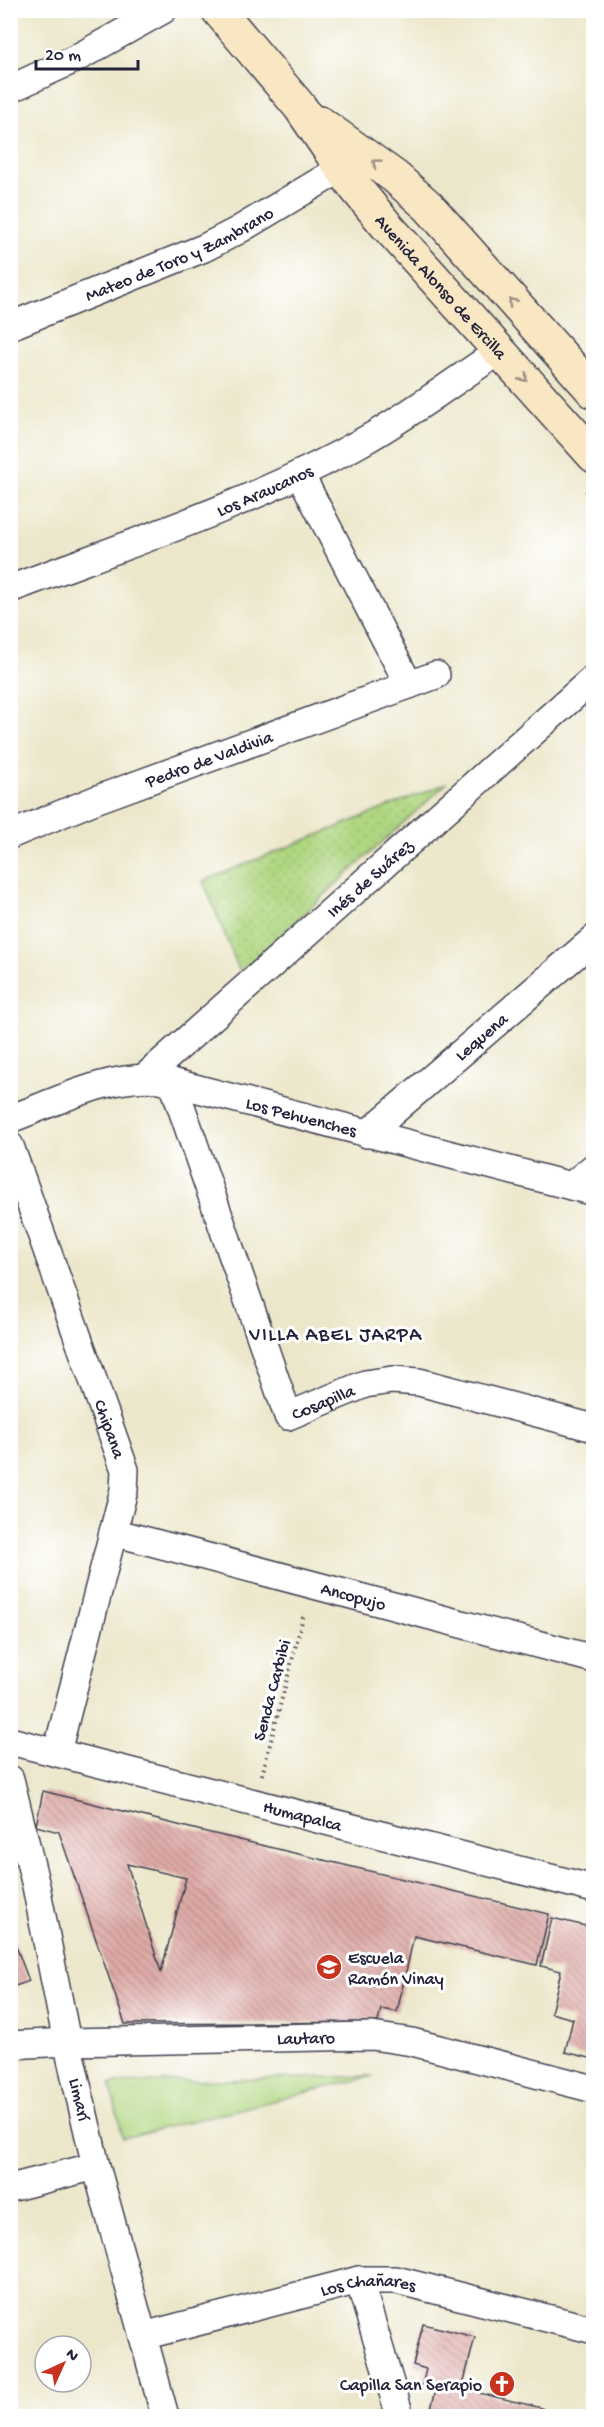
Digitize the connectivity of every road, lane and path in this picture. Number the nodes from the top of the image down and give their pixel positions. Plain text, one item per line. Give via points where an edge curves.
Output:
1 (163, 10) edge
2 (220, 11) edge
3 (10, 89) edge
4 (300, 107) junction
5 (342, 168) junction
6 (10, 326) edge
7 (500, 351) junction
8 (594, 392) edge
9 (594, 456) edge
10 (300, 474) junction
11 (10, 589) edge
12 (436, 675) dead end
13 (594, 678) edge
14 (409, 685) junction
15 (10, 835) edge
16 (594, 939) edge
17 (146, 1077) junction
18 (173, 1083) junction
19 (10, 1119) edge
20 (367, 1134) junction
21 (10, 1146) edge
22 (594, 1167) edge
23 (582, 1189) edge
24 (594, 1428) edge
25 (113, 1532) junction
26 (312, 1584) junction
27 (594, 1659) edge
28 (10, 1741) edge
29 (57, 1752) junction
30 (10, 1779) edge
31 (255, 1802) junction
32 (594, 1889) edge
33 (67, 2042) junction
34 (10, 2045) edge
35 (594, 2089) edge
36 (96, 2166) junction
37 (10, 2188) edge
38 (359, 2280) junction
39 (594, 2330) edge
40 (143, 2336) junction
41 (165, 2416) edge
42 (400, 2416) edge

1 - 3 street via 75,59
2 - 4 main road, Avenida Alonso de Ercilla
4 - 5 main road, Avenida Alonso de Ercilla
8 -> 4 main road, Avenida Alonso de Ercilla via 428,206 396,177
5 - 6 street, Mateo de Toro y Zambrano via 204,248
5 - 7 main road, Avenida Alonso de Ercilla via 387,226
7 -> 9 main road, Avenida Alonso de Ercilla
7 - 10 street, Los Araucanos via 367,439
10 - 11 street, Los Araucanos via 181,525
10 - 14 street
12 - 14 street, Pedro de Valdivia
13 - 17 street, Inés de Suárez
14 - 15 street, Pedro de Valdivia
16 - 20 street, Lequena
17 - 18 street, Los Pehuenches
17 - 19 street, Los Pehuenches via 111,1083
18 - 20 street, Los Pehuenches
18 - 24 street, Cosapilla via 288,1416 365,1383 392,1380 419,1382
20 - 23 street, Los Pehuenches
21 - 25 street, Chipana via 123,1461 124,1491
22 - 23 street
25 - 26 street, Ancopujo
25 - 29 street, Chipana
26 - 27 street, Ancopujo
26 - 31 path, Senda Carbibi
28 - 29 street, Humapalca
29 - 31 street, Humapalca
30 - 33 street, Limarí
31 - 32 street, Humapalca
33 - 34 street, Lautaro
33 - 35 street, Lautaro via 372,2036 411,2042
33 - 36 street, Limarí
36 - 37 street
36 - 40 street, Limarí
38 - 39 street, Los Chañares via 396,2280
38 - 40 street, Los Chañares
38 - 42 street
40 - 41 street, Limarí

